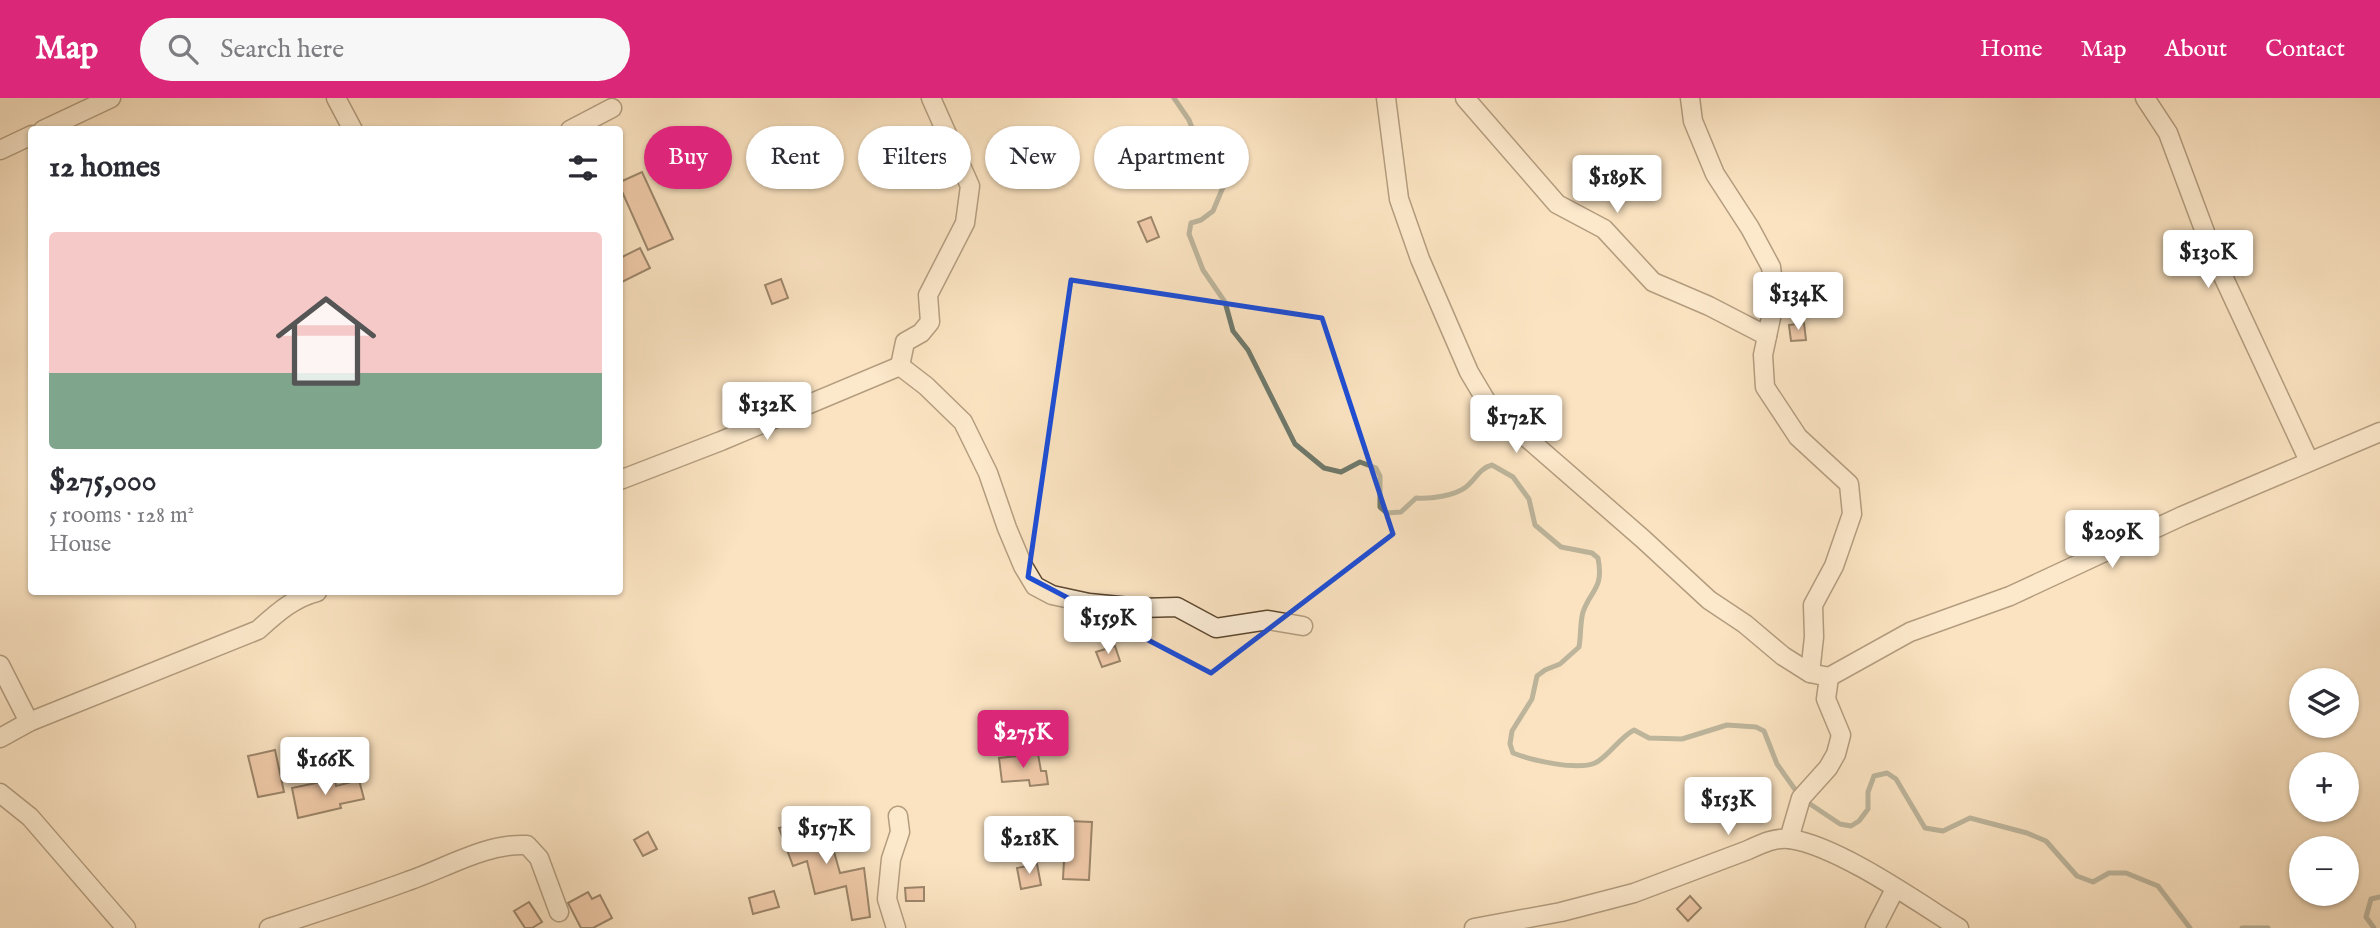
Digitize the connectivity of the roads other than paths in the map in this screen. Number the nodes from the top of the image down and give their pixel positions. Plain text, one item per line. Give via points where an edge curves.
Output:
1 (111, 98) edge
2 (336, 98) edge
3 (931, 98) edge
4 (1386, 98) edge
5 (1465, 98) edge
6 (1690, 98) edge
7 (2145, 98) edge
8 (612, 108) dead end
9 (52, 126) edge
10 (351, 126) edge
11 (578, 126) edge
12 (28, 137) edge
13 (0, 150) edge
14 (1767, 336) junction
15 (900, 366) junction
16 (2380, 432) edge
17 (2309, 461) junction
18 (623, 479) edge
19 (305, 595) edge
20 (1303, 626) dead end
21 (0, 665) edge
22 (1810, 673) junction
23 (1829, 677) junction
24 (29, 722) junction
25 (0, 738) edge
26 (0, 793) edge
27 (898, 816) dead end
28 (1789, 839) junction
29 (1895, 889) junction
30 (559, 912) dead end
31 (126, 928) edge
32 (269, 928) edge
33 (896, 928) edge
34 (1474, 928) edge
35 (1875, 928) edge
36 (1959, 928) edge

1 - 9 street
2 - 10 street
3 - 15 street via 971,186 965,223 928,295 930,322 905,342
4 - 22 street via 1399,200 1469,372 1488,404 1709,600
5 - 14 street via 1557,204 1604,229 1653,282
6 - 14 street via 1693,121 1716,174 1771,267 1775,299
7 - 17 street via 2168,133 2215,259
8 - 11 street
12 - 13 street
14 - 22 street via 1765,387 1798,437 1849,484 1852,514 1834,566 1813,605
15 - 18 street
15 - 20 street via 963,422 1035,586 1089,603 1177,607 1216,628 1268,620
16 - 17 street
17 - 23 street via 2010,596 1910,632
19 - 24 street via 282,608 258,631
21 - 24 street
22 - 23 street
23 - 28 street via 1826,699 1841,734 1828,768 1801,798
24 - 25 street
26 - 31 street via 30,817
27 - 33 street via 900,832 891,859 887,899
28 - 29 street via 1849,862
28 - 34 street via 1766,841 1634,893
29 - 35 street
29 - 36 street
30 - 32 street via 538,858 527,845 510,844

